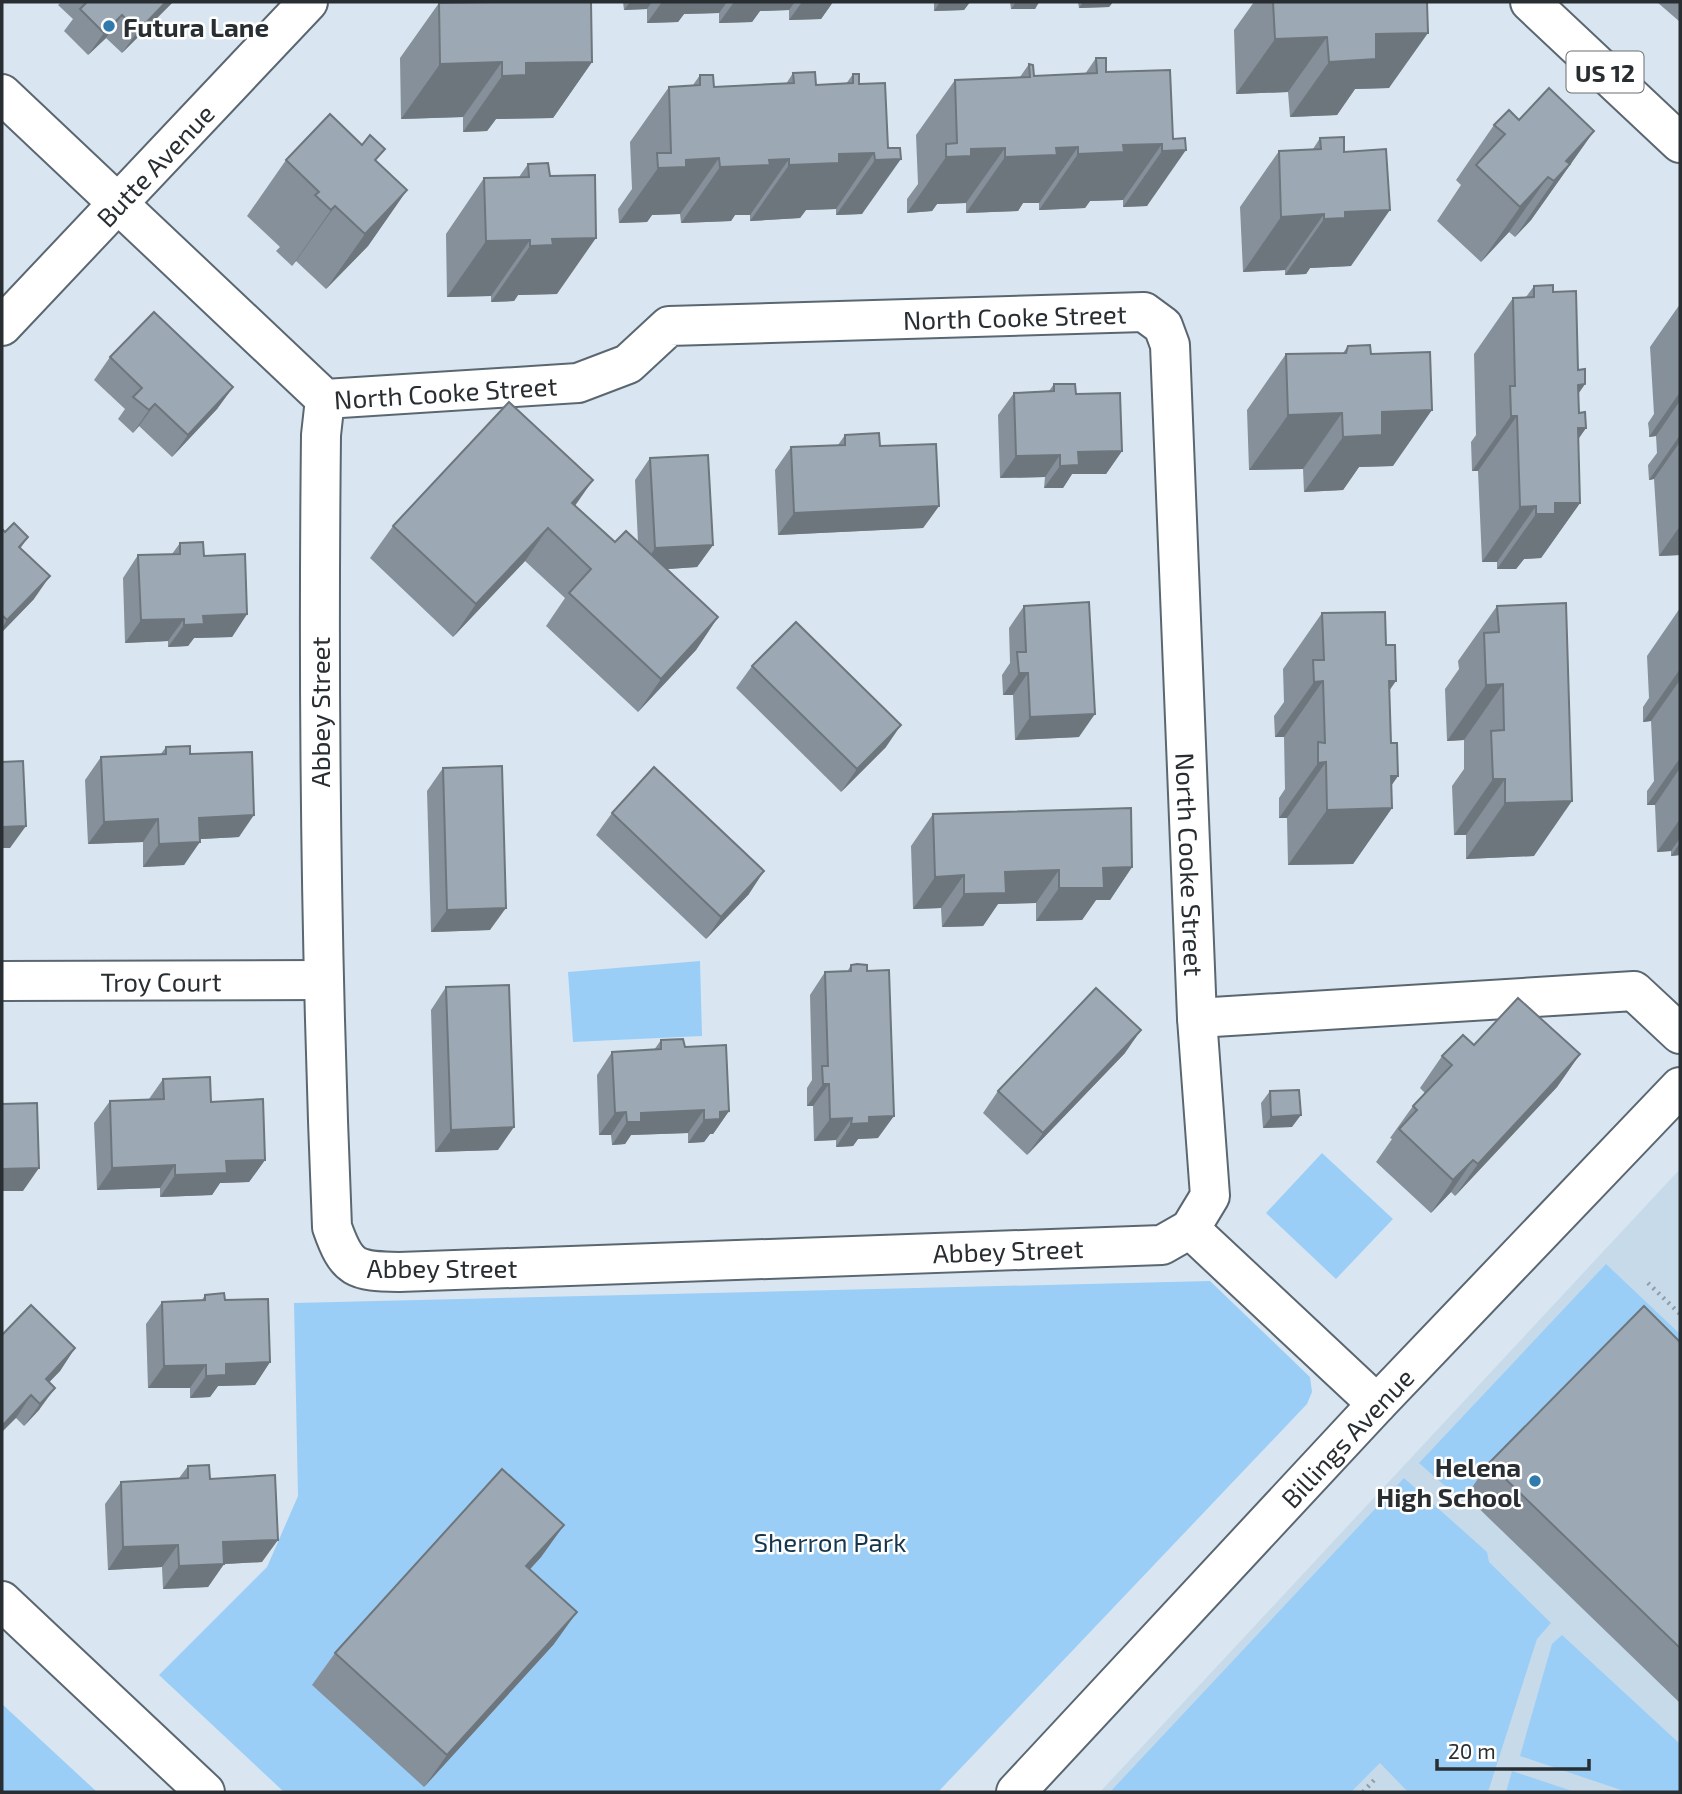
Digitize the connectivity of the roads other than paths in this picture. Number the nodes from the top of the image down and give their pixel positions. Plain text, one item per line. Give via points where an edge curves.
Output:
1 (308, 2) edge
2 (1530, 2) edge
3 (2, 94) edge
4 (1680, 143) edge
5 (116, 202) junction
6 (2, 326) edge
7 (325, 399) junction
8 (322, 979) junction
9 (2, 981) edge
10 (1197, 1018) junction
11 (1680, 1034) edge
12 (1680, 1087) edge
13 (1190, 1229) junction
14 (1377, 1404) junction
15 (5, 1611) edge
16 (205, 1792) edge
17 (1016, 1792) edge

1 - 5 main road, Butte Avenue
2 - 4 main road, US 12
3 - 5 main road, North Cooke Street
5 - 6 main road, Butte Avenue
5 - 7 main road, North Cooke Street
7 - 8 main road, Abbey Street via 318,719
7 - 10 main road, North Cooke Street via 578,383 628,364 669,326 1144,312 1163,327 1170,345
8 - 9 main road, Troy Court
8 - 13 main road, Abbey Street via 332,1227 342,1256 361,1272 1162,1245
10 - 11 main road via 1634,991
10 - 13 main road, North Cooke Street via 1210,1196
12 - 14 main road, Billings Avenue
13 - 14 main road
14 - 17 main road, Billings Avenue
15 - 16 main road

